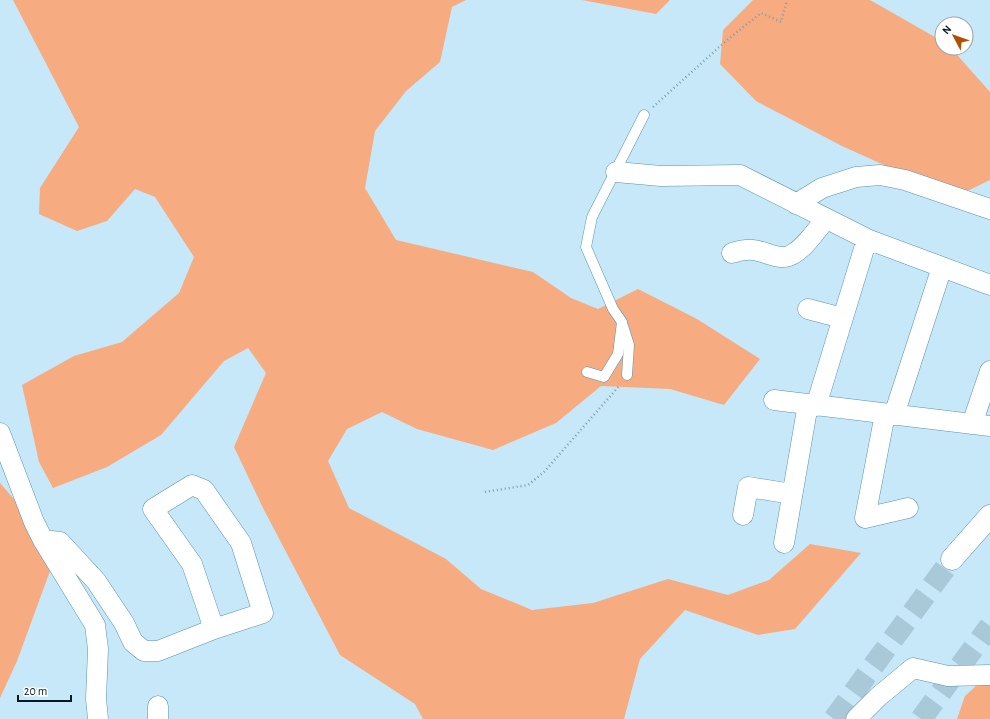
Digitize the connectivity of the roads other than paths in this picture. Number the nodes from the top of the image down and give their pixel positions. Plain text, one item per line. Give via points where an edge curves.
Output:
1 (644, 115) road end
2 (616, 172) junction
3 (796, 204) junction
4 (990, 209) edge
5 (826, 219) junction
6 (867, 238) junction
7 (732, 253) dead end
8 (942, 267) junction
9 (990, 285) edge
10 (808, 309) dead end
11 (842, 318) junction
12 (622, 322) junction
13 (990, 371) edge
14 (587, 372) dead end
15 (627, 375) road end
16 (774, 400) dead end
17 (812, 405) junction
18 (890, 415) junction
19 (981, 425) edge
20 (0, 433) edge
21 (792, 494) junction
22 (908, 508) dead end
23 (743, 515) dead end
24 (990, 516) edge
25 (43, 540) junction
26 (784, 544) dead end
27 (952, 559) tunnel mouth
28 (214, 629) junction
29 (990, 675) edge
30 (98, 719) edge
31 (856, 719) edge

1 - 2 lane
2 - 3 street via 661,176 740,175
2 - 12 lane via 592,217 586,247 613,310
3 - 4 street via 822,188 856,177 880,175 905,180
3 - 5 street
5 - 6 street
5 - 7 street via 799,250 788,256 775,256 754,250
6 - 8 street
6 - 11 street
8 - 9 street
8 - 18 street
10 - 11 street
11 - 17 street
12 - 14 lane via 618,354 604,377
12 - 15 lane via 629,344
13 - 19 street
16 - 17 street
17 - 18 street
17 - 21 street
18 - 19 street
18 - 22 street via 865,518
20 - 25 street
21 - 23 street via 748,487
21 - 26 street
24 - 27 street
25 - 28 street via 60,542 96,581 134,642 144,651 158,651
25 - 30 street via 95,625 98,648
28 - 28 street via 263,613 241,543 204,490 192,484 153,509 192,564
29 - 31 street via 948,676 913,668

